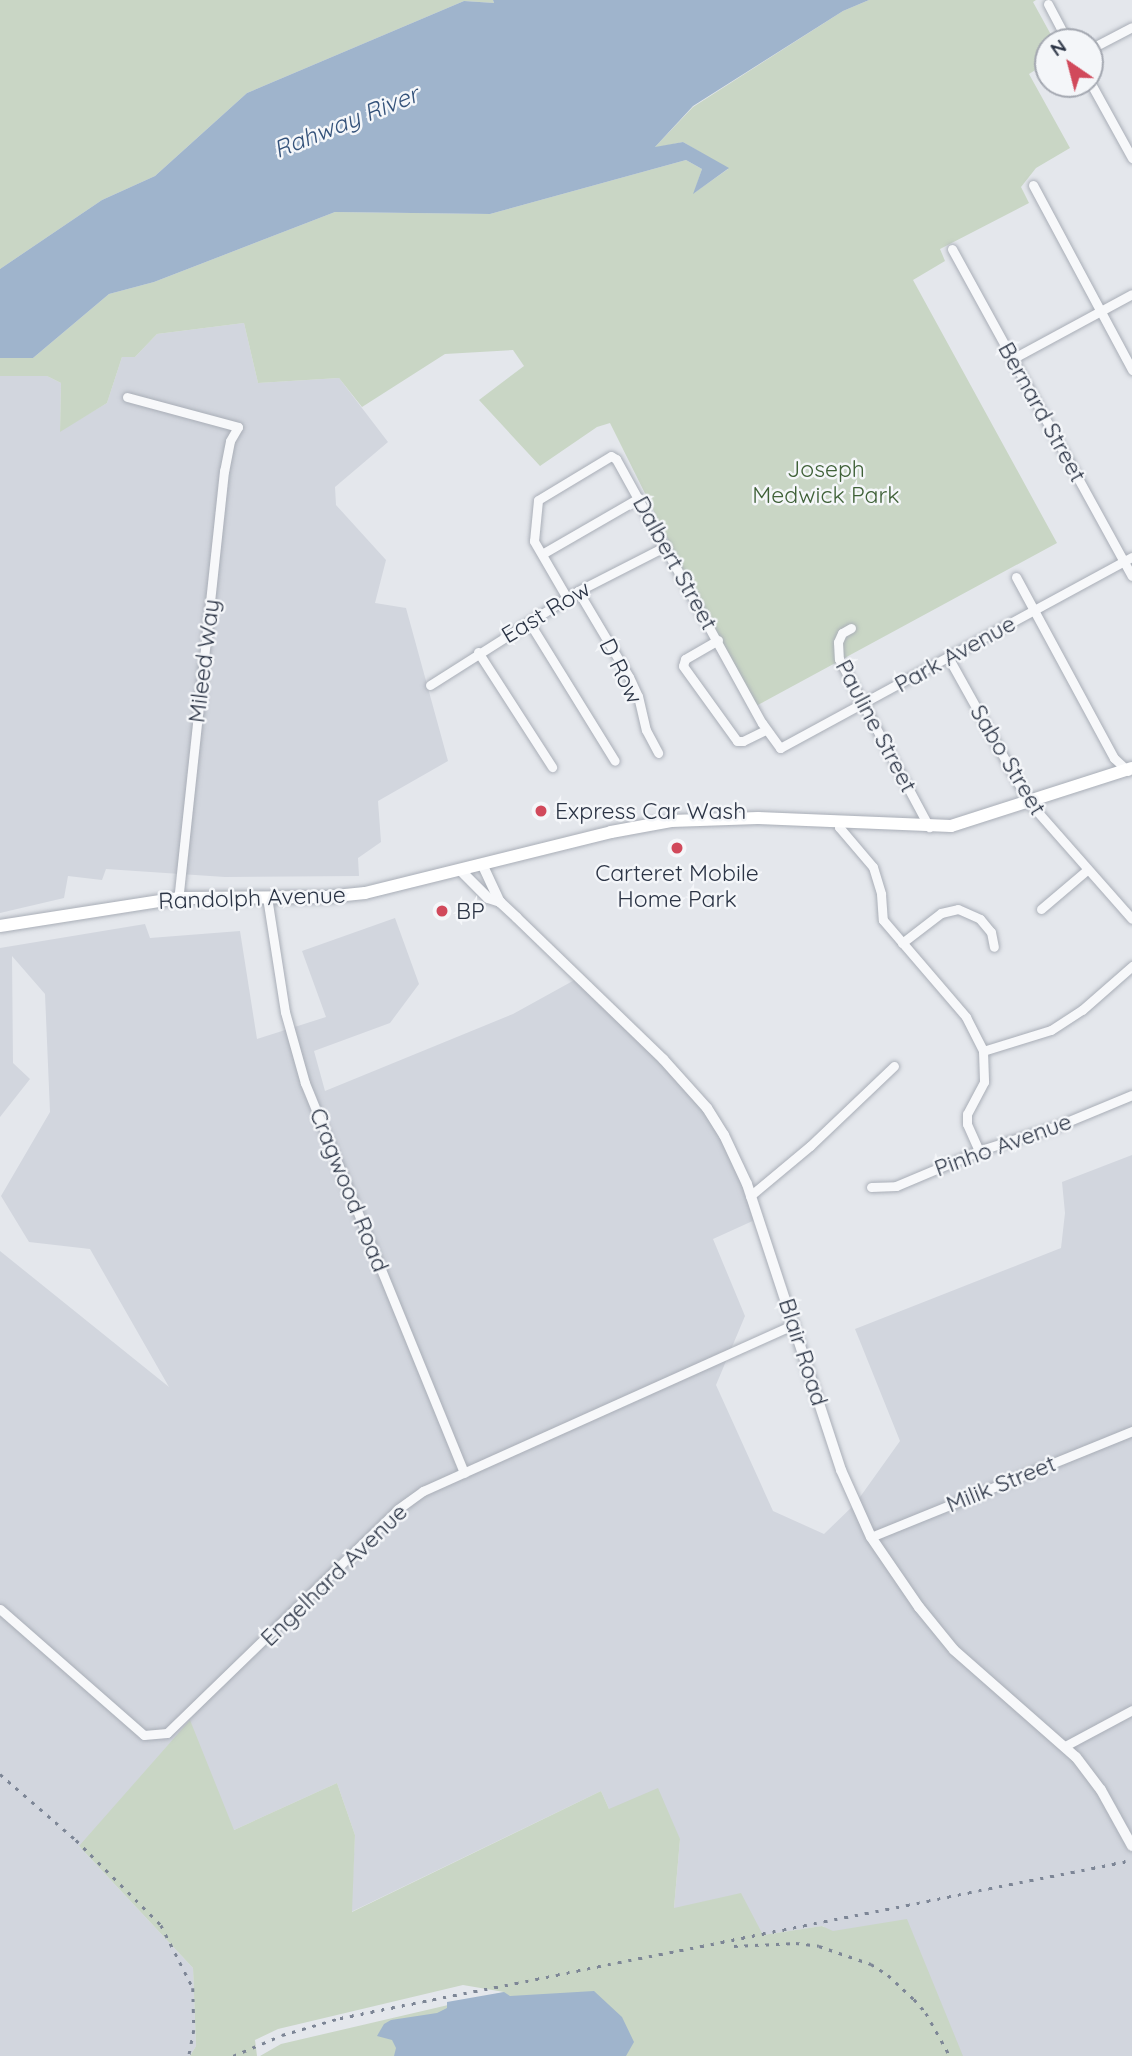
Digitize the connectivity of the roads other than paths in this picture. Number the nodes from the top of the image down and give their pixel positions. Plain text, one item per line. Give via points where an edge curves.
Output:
1 (1048, 4) dead end
2 (1132, 27) edge
3 (1061, 28) edge
4 (1104, 42) edge
5 (1099, 98) edge
6 (1132, 158) edge
7 (1033, 185) dead end
8 (952, 248) dead end
9 (1132, 294) edge
10 (1100, 312) junction
11 (1012, 359) junction
12 (1132, 370) edge
13 (127, 397) dead end
14 (639, 498) junction
15 (666, 546) junction
16 (542, 554) junction
17 (1128, 559) edge
18 (1132, 576) edge
19 (1016, 577) dead end
20 (578, 591) junction
21 (567, 598) junction
22 (1034, 611) junction
23 (529, 622) junction
24 (851, 628) dead end
25 (718, 640) junction
26 (478, 652) junction
27 (948, 657) junction
28 (430, 685) dead end
29 (863, 705) junction
30 (766, 730) junction
31 (777, 747) joint
32 (659, 753) dead end
33 (615, 761) dead end
34 (552, 767) dead end
35 (1130, 771) edge
36 (1028, 801) junction
37 (839, 821) junction
38 (929, 827) junction
39 (483, 866) junction
40 (1087, 870) junction
41 (461, 871) junction
42 (267, 897) junction
43 (178, 898) junction
44 (500, 902) junction
45 (1041, 909) dead end
46 (1132, 919) edge
47 (0, 926) edge
48 (902, 943) junction
49 (994, 947) dead end
50 (1132, 966) edge
51 (983, 1051) junction
52 (894, 1066) dead end
53 (1132, 1095) edge
54 (979, 1151) junction
55 (872, 1187) dead end
56 (750, 1196) junction
57 (794, 1324) junction
58 (1132, 1431) edge
59 (464, 1473) junction
60 (871, 1537) junction
61 (0, 1609) edge
62 (1132, 1710) edge
63 (1065, 1746) junction
64 (1131, 1841) edge

1 - 3 street
2 - 4 street
5 - 6 street
7 - 10 street
8 - 11 street, Bernard Street
9 - 10 street
10 - 11 street
10 - 12 street
11 - 17 street, Bernard Street
13 - 43 street, Mileed Way via 238,426 224,471
14 - 15 street, Dalbert Street
14 - 16 street
14 - 16 street, Dalbert Street via 611,456 538,500 534,541
15 - 20 street, East Row
15 - 25 street, Dalbert Street
16 - 21 street
17 - 18 street, Bernard Street
17 - 22 street, Park Avenue
19 - 22 street
20 - 21 street, East Row
20 - 32 street, D Row via 629,677 646,730
21 - 23 street, East Row
22 - 27 street, Park Avenue
22 - 35 street via 1114,758
23 - 26 street, East Row
23 - 33 street
24 - 29 street, Pauline Street via 842,633 837,649
25 - 30 street, Dalbert Street
25 - 30 street via 685,659 683,666 737,741
26 - 28 street, East Row
26 - 34 street
27 - 29 street, Park Avenue
27 - 36 street, Sabo Street
29 - 31 street, Park Avenue via 785,747
29 - 38 street, Pauline Street
30 - 31 street, Dalbert Street
35 - 36 main road, Randolph Avenue
36 - 38 main road, Randolph Avenue via 958,825
36 - 40 street, Sabo Street
37 - 38 main road, Randolph Avenue
37 - 39 main road, Randolph Avenue via 724,817 671,821
37 - 48 street via 839,827 873,867 883,920
39 - 41 main road, Randolph Avenue
39 - 44 street
40 - 45 street
40 - 46 street, Sabo Street
41 - 42 main road, Randolph Avenue via 365,893
41 - 44 street, Blair Road via 488,898
42 - 43 main road, Randolph Avenue
42 - 59 street, Cragwood Road via 285,1012 302,1076
43 - 47 main road, Randolph Avenue
44 - 56 street, Blair Road via 686,1082 724,1135
48 - 49 street via 941,913 958,909 980,919 991,932
48 - 51 street via 965,1017
50 - 51 street via 1083,1010 1051,1030
51 - 54 street via 984,1082 967,1114
52 - 56 street
53 - 54 street, Pinho Avenue
54 - 55 street, Pinho Avenue via 896,1186
56 - 57 street, Blair Road
57 - 59 street, Engelhard Avenue
57 - 60 street, Blair Road via 841,1470
58 - 60 street, Milik Street
59 - 61 street, Engelhard Avenue via 423,1491 398,1510 179,1725 159,1736 144,1735
60 - 63 street, Blair Road via 954,1650
62 - 63 street
63 - 64 street, Blair Road via 1101,1790

